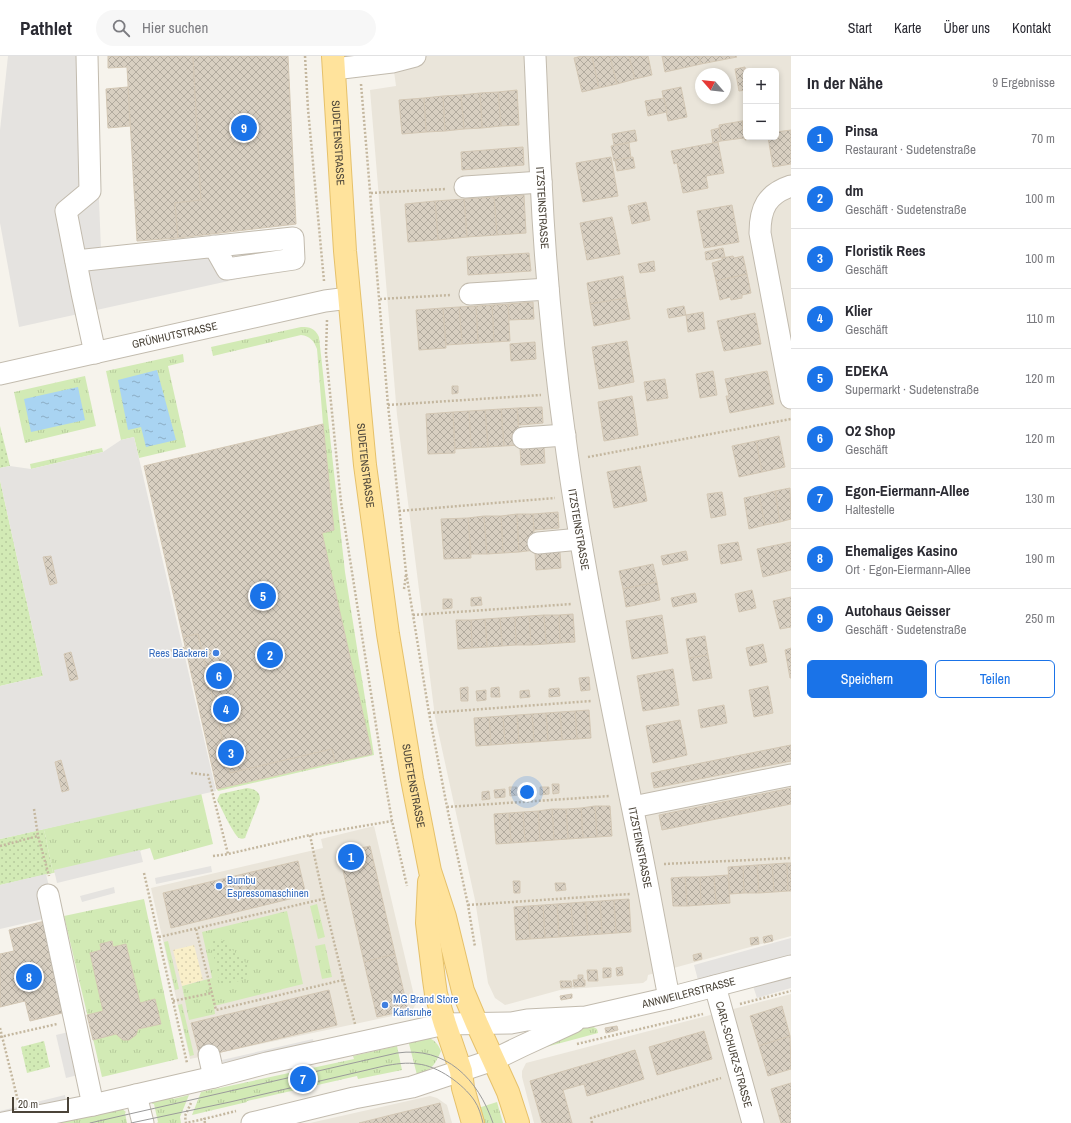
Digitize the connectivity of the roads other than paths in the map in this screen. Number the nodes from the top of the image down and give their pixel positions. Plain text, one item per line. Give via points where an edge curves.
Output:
1 (87, 56) edge
2 (415, 56) edge
3 (535, 56) edge
4 (334, 62) edge
5 (541, 182) junction
6 (791, 186) edge
7 (464, 188) road end
8 (214, 246) dead end
9 (76, 261) junction
10 (548, 289) junction
11 (470, 294) road end
12 (349, 298) junction
13 (95, 353) junction
14 (0, 374) edge
15 (791, 398) edge
16 (565, 435) junction
17 (523, 438) dead end
18 (580, 539) junction
19 (538, 543) dead end
20 (791, 775) edge
21 (631, 801) junction
22 (430, 871) junction
23 (48, 895) road end
24 (791, 966) edge
25 (715, 986) junction
26 (669, 998) junction
27 (586, 1017) junction
28 (445, 1024) junction
29 (477, 1024) junction
30 (208, 1055) dead end
31 (493, 1060) junction
32 (461, 1071) junction
33 (214, 1077) junction
34 (136, 1095) junction
35 (93, 1105) junction
36 (246, 1116) edge
37 (13, 1121) edge
38 (143, 1123) edge
39 (473, 1123) edge
40 (518, 1123) edge
41 (754, 1123) edge

1 - 9 street via 90,191 66,211
2 - 4 street via 360,66
3 - 5 street, ITZSTEINSTRASSE
4 - 12 main road, SUDETENSTRASSE
5 - 7 street
5 - 10 street, ITZSTEINSTRASSE
6 - 15 street via 772,195 763,207 760,233
8 - 9 street
9 - 13 street
10 - 11 street
10 - 16 street, ITZSTEINSTRASSE
12 - 13 street, GRÜNHUTSTRASSE via 325,301
12 - 22 main road, SUDETENSTRASSE via 376,551 412,779
13 - 14 street, GRÜNHUTSTRASSE
16 - 17 street
16 - 18 street, ITZSTEINSTRASSE
18 - 19 street
18 - 21 street, ITZSTEINSTRASSE
20 - 21 street
21 - 26 street, ITZSTEINSTRASSE
22 - 28 main road, SUDETENSTRASSE via 427,923 429,946 436,994
22 - 29 main road, SUDETENSTRASSE via 445,917 463,991
23 - 35 street
24 - 25 street, ANNWEILERSTRASSE
25 - 26 street, ANNWEILERSTRASSE
25 - 41 street, CARL-SCHURZ-STRASSE
26 - 27 street, ANNWEILERSTRASSE
27 - 29 street, ANNWEILERSTRASSE
27 - 31 street, ANNWEILERSTRASSE
28 - 29 street, ANNWEILERSTRASSE
28 - 32 main road, SUDETENSTRASSE
28 - 33 street, ANNWEILERSTRASSE
29 - 31 main road, SUDETENSTRASSE
30 - 33 street
31 - 32 street, ANNWEILERSTRASSE
31 - 40 main road, SUDETENSTRASSE
32 - 36 street, ANNWEILERSTRASSE via 412,1087
32 - 39 main road, SUDETENSTRASSE
33 - 34 street, ANNWEILERSTRASSE via 192,1091
34 - 35 street, ANNWEILERSTRASSE
34 - 38 street
35 - 37 street, ANNWEILERSTRASSE

